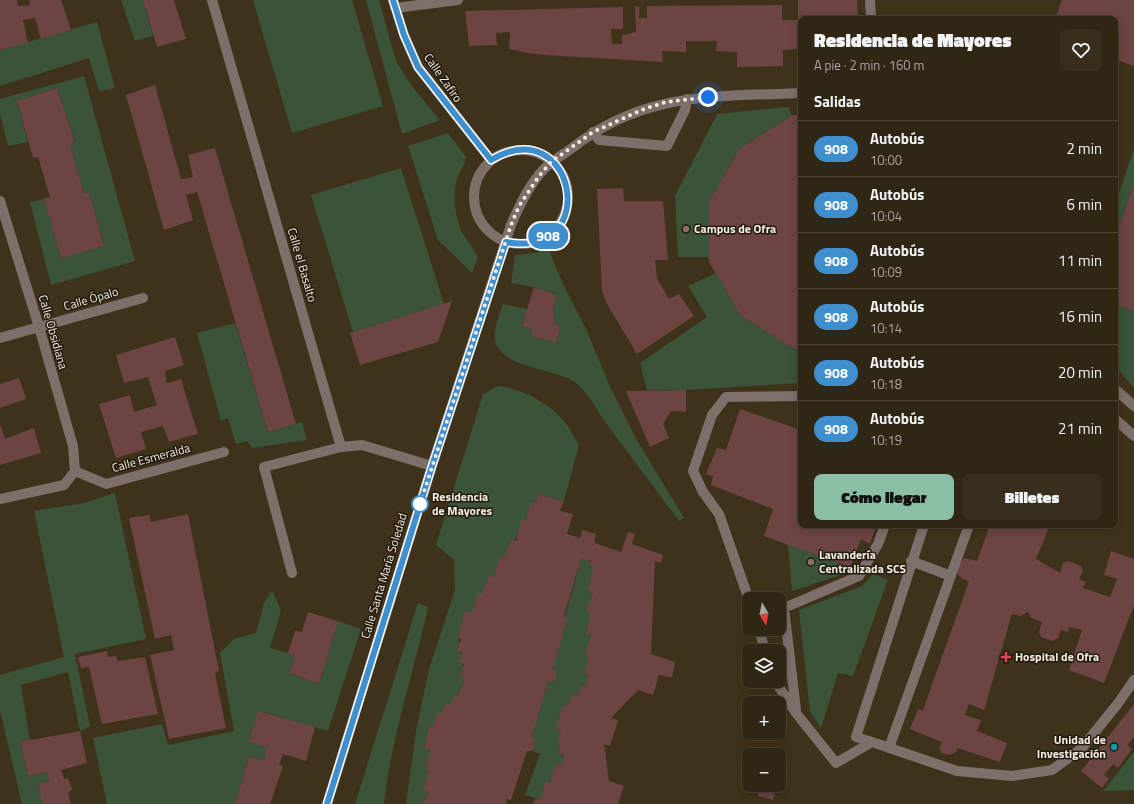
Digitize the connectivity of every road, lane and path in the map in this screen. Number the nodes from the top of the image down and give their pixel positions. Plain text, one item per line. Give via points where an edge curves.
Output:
1 (212, 0) edge
2 (458, 0) edge
3 (870, 0) edge
4 (394, 4) edge
5 (871, 16) edge
6 (798, 93) edge
7 (687, 99) junction
8 (593, 132) junction
9 (491, 160) junction
10 (551, 162) junction
11 (0, 201) edge
12 (506, 242) junction
13 (143, 298) dead end
14 (39, 327) junction
15 (0, 338) edge
16 (1118, 392) edge
17 (798, 396) edge
18 (1134, 406) edge
19 (1118, 422) edge
20 (1134, 436) edge
21 (341, 447) junction
22 (224, 452) dead end
23 (432, 466) junction
24 (75, 471) junction
25 (0, 499) edge
26 (884, 528) edge
27 (923, 528) edge
28 (968, 528) edge
29 (911, 561) junction
30 (292, 573) dead end
31 (951, 576) junction
32 (746, 592) edge
33 (1134, 680) edge
34 (780, 688) edge
35 (796, 713) junction
36 (872, 742) junction
37 (889, 748) junction
38 (327, 804) edge

1 - 21 street, Calle el Basalto
2 - 4 street
3 - 5 street
4 - 9 street, Calle Zafiro via 418,67
6 - 7 street, Calle Santa María Soledad
7 - 8 street, Calle Santa María Soledad via 644,109
7 - 8 street via 685,110 668,146 600,140
8 - 10 street, Calle Santa María Soledad
9 - 10 street via 510,151 521,150 537,152
9 - 12 street via 478,177 473,193 475,211 483,227 494,237
10 - 12 street, Calle Santa María Soledad via 519,206
10 - 12 street via 560,169 568,192 568,207 564,218 546,238 534,243 520,245
11 - 14 street, Calle Obsidiana
12 - 23 street, Calle Santa María Soledad
13 - 14 street, Calle Ópalo
14 - 15 street, Calle Ópalo
14 - 24 street, Calle Obsidiana via 72,446
16 - 18 street
17 - 32 street via 726,397 712,415 693,471 703,492 719,514
19 - 20 street
21 - 23 street via 362,445
21 - 30 street via 264,467
22 - 24 street, Calle Esmeralda via 106,484
23 - 38 street, Calle Santa María Soledad
24 - 25 street via 64,485
26 - 35 street via 878,544 859,576 784,608
27 - 29 street
28 - 31 street
29 - 31 street
29 - 36 street via 856,737
31 - 37 street
33 - 37 street via 1082,748 1052,770 1012,776 957,771
34 - 35 street
35 - 36 street via 836,763
36 - 37 street

